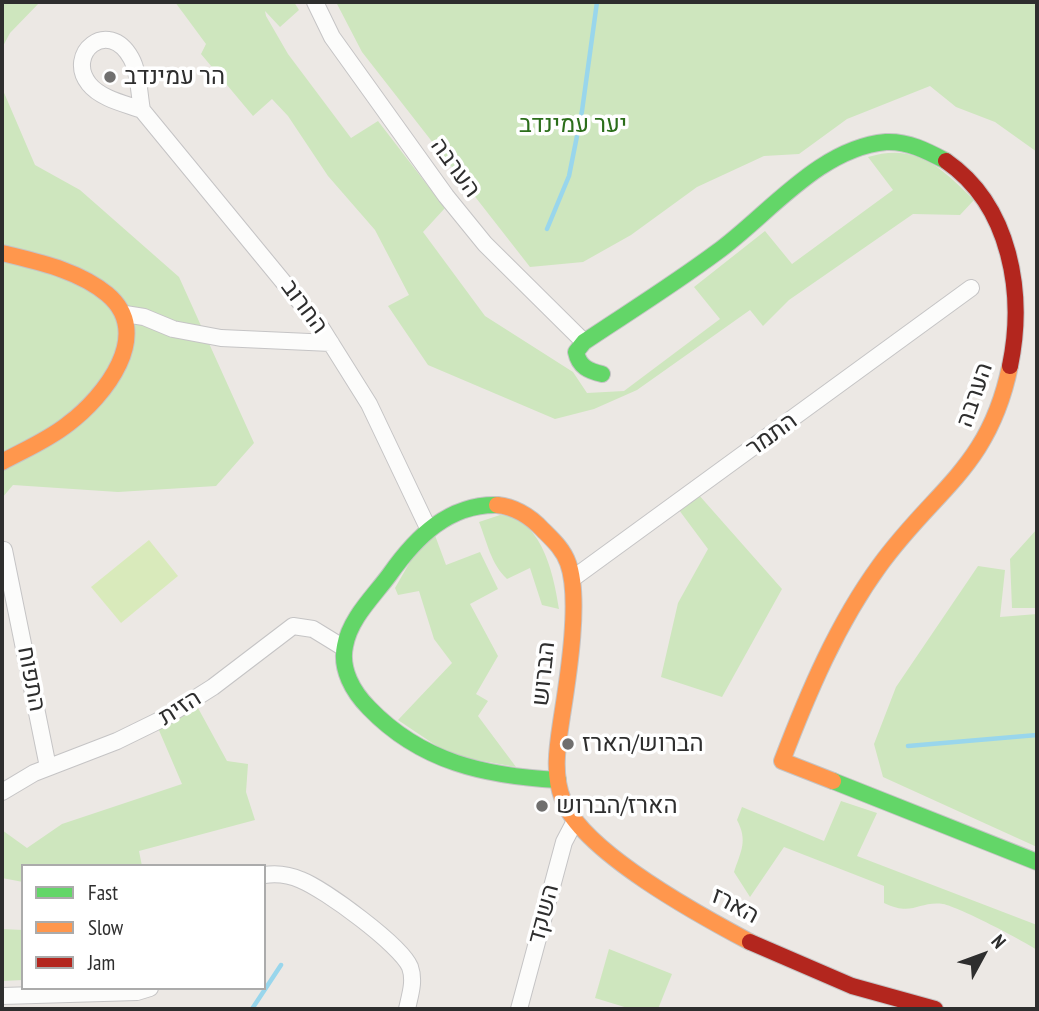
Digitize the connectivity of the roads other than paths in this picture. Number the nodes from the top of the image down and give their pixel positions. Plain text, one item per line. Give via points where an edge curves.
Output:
1 (316, 2) edge
2 (142, 110) junction
3 (2, 253) edge
4 (971, 288) dead end
5 (125, 314) junction
6 (584, 342) junction
7 (331, 343) junction
8 (602, 374) dead end
9 (2, 462) edge
10 (428, 528) junction
11 (4, 550) dead end
12 (572, 579) junction
13 (344, 648) junction
14 (48, 767) junction
15 (558, 780) junction
16 (2, 792) edge
17 (575, 821) junction
18 (1037, 862) edge
19 (266, 875) edge
20 (144, 990) edge
21 (2, 996) edge
22 (407, 1009) edge
23 (519, 1009) edge
24 (935, 1009) edge

1 - 6 street, הערבה via 332,37 446,195 485,244
2 - 2 street, החרוב via 129,55 113,41 92,43 83,63 88,83 102,94
2 - 7 street, החרוב
3 - 5 street via 66,271 93,284
4 - 12 street, התמר
5 - 7 street via 221,338
5 - 9 street via 126,347 117,370 96,399 65,426
6 - 8 street via 576,352 578,362
6 - 18 street, הערבה via 719,251 820,171 856,149 881,141 916,144 938,155 969,181 993,214 1007,250 1015,318 1003,395 970,462 898,540 863,593 808,690 782,761
7 - 10 street, החרוב via 375,416
10 - 12 street, הברוש via 454,514 493,503 513,506 532,518 562,551
10 - 13 street, הברוש via 354,623
11 - 14 street, התפוח
12 - 15 street, הברוש
13 - 14 street, הזית via 313,629 293,626 176,712
13 - 15 street via 346,670 357,694 408,745 467,771
14 - 16 street, הזית
15 - 17 street, הארז
17 - 23 street, השקד via 564,842
17 - 24 street, הארז via 644,879 734,932 849,986
19 - 22 street via 286,876 318,888 394,946 412,977
20 - 21 street

